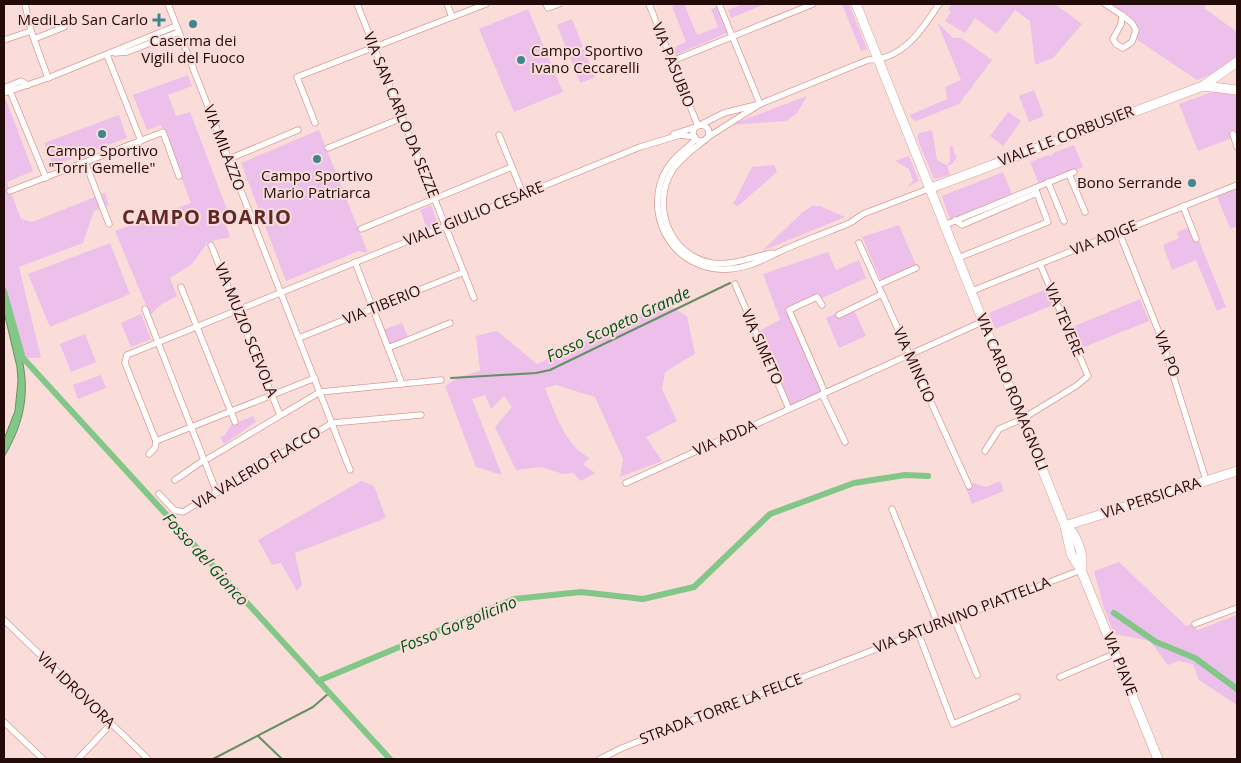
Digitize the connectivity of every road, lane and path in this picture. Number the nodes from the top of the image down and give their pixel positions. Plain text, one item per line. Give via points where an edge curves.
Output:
1 (25, 4) edge
2 (168, 4) edge
3 (357, 4) edge
4 (448, 4) edge
5 (486, 4) edge
6 (546, 4) edge
7 (559, 4) edge
8 (649, 4) edge
9 (720, 4) edge
10 (813, 4) edge
11 (856, 4) edge
12 (939, 4) edge
13 (1105, 4) edge
14 (800, 6) edge
15 (1122, 15) junction
16 (452, 17) junction
17 (64, 27) dead end
18 (178, 29) junction
19 (31, 31) junction
20 (732, 36) junction
21 (34, 39) junction
22 (4, 40) edge
23 (373, 46) junction
24 (107, 55) junction
25 (879, 60) junction
26 (672, 61) junction
27 (1237, 62) edge
28 (48, 78) junction
29 (28, 85) junction
30 (1203, 86) junction
31 (4, 88) edge
32 (1237, 90) edge
33 (7, 92) edge
34 (760, 104) junction
35 (402, 118) junction
36 (315, 123) dead end
37 (698, 126) junction
38 (298, 130) dead end
39 (1233, 134) dead end
40 (499, 135) dead end
41 (668, 138) junction
42 (695, 138) junction
43 (707, 138) junction
44 (141, 141) junction
45 (1237, 147) edge
46 (328, 148) dead end
47 (228, 159) junction
48 (85, 162) junction
49 (512, 167) junction
50 (179, 176) dead end
51 (46, 178) junction
52 (1048, 182) junction
53 (1237, 185) edge
54 (931, 188) junction
55 (10, 191) dead end
56 (1036, 191) junction
57 (524, 194) junction
58 (435, 199) junction
59 (1183, 206) junction
60 (1085, 212) dead end
61 (1064, 221) dead end
62 (108, 224) dead end
63 (945, 225) junction
64 (446, 226) junction
65 (360, 229) dead end
66 (1119, 232) junction
67 (1196, 239) dead end
68 (859, 243) dead end
69 (211, 246) dead end
70 (779, 252) junction
71 (958, 258) junction
72 (355, 262) junction
73 (1040, 264) junction
74 (916, 268) dead end
75 (464, 272) junction
76 (734, 284) dead end
77 (878, 285) junction
78 (181, 287) dead end
79 (972, 291) junction
80 (281, 292) junction
81 (882, 294) junction
82 (474, 298) dead end
83 (822, 305) dead end
84 (145, 309) dead end
85 (373, 309) junction
86 (237, 310) junction
87 (839, 315) dead end
88 (984, 321) junction
89 (450, 323) dead end
90 (197, 326) junction
91 (299, 338) junction
92 (158, 342) junction
93 (388, 348) junction
94 (910, 355) junction
95 (315, 378) junction
96 (441, 380) dead end
97 (402, 384) junction
98 (320, 392) junction
99 (824, 394) junction
100 (272, 395) junction
101 (789, 409) junction
102 (231, 411) junction
103 (280, 415) junction
104 (421, 415) dead end
105 (1022, 419) junction
106 (235, 422) dead end
107 (332, 422) junction
108 (191, 427) junction
109 (156, 441) junction
110 (844, 442) dead end
111 (985, 451) dead end
112 (149, 454) dead end
113 (207, 459) junction
114 (350, 470) dead end
115 (1237, 471) edge
116 (175, 480) dead end
117 (1206, 480) junction
118 (626, 483) dead end
119 (969, 486) dead end
120 (217, 492) junction
121 (159, 494) dead end
122 (892, 509) dead end
123 (1065, 526) junction
124 (1082, 570) junction
125 (1237, 608) edge
126 (954, 618) junction
127 (4, 620) edge
128 (938, 624) junction
129 (1195, 624) dead end
130 (918, 632) junction
131 (1116, 653) junction
132 (843, 662) joint
133 (977, 675) dead end
134 (1060, 677) dead end
135 (1016, 697) dead end
136 (4, 722) edge
137 (111, 724) junction
138 (43, 759) edge
139 (78, 759) edge
140 (148, 759) edge
141 (600, 759) edge
142 (1158, 759) edge

1 - 19 street
2 - 18 street, VIA MILAZZO
3 - 23 street, VIA SAN CARLO DA SEZZE
4 - 16 street
5 - 16 street
6 - 7 street via 548,8
8 - 26 street, VIA PASUBIO
9 - 20 street
10 - 14 street
11 - 25 main road, VIA CARLO ROMAGNOLI
12 - 25 street, VIALE GIULIO CESARE via 914,39
13 - 15 street
14 - 20 street
15 - 15 street via 1113,39 1123,48 1132,42 1136,30
16 - 23 street
17 - 21 street
18 - 24 street via 126,52
18 - 47 street, VIA MILAZZO
19 - 21 street
19 - 22 street
20 - 26 street
20 - 34 street
21 - 28 street
23 - 35 street, VIA SAN CARLO DA SEZZE
23 - 36 street via 297,77
24 - 28 street
24 - 44 street
25 - 34 street, VIALE GIULIO CESARE via 868,60
25 - 54 main road, VIA CARLO ROMAGNOLI
26 - 37 street, VIA PASUBIO
27 - 30 main road, VIALE LE CORBUSIER
28 - 29 street
29 - 31 street via 21,81
29 - 33 street
30 - 32 main road, VIALE LE CORBUSIER
30 - 54 main road, VIALE LE CORBUSIER
33 - 51 street
34 - 37 street, VIALE GIULIO CESARE via 724,113
34 - 43 street, VIALE GIULIO CESARE
35 - 46 street
35 - 58 street, VIA SAN CARLO DA SEZZE
37 - 41 street, VIALE GIULIO CESARE
37 - 42 street via 693,131
37 - 43 street, VIA PASUBIO via 707,128
38 - 47 street
39 - 45 street
40 - 49 street
41 - 42 street, VIALE GIULIO CESARE via 684,135
41 - 57 street, VIALE GIULIO CESARE
42 - 43 street, VIALE GIULIO CESARE
42 - 70 street via 672,161 659,190 659,220 671,243 682,256 696,264 718,269 750,265
43 - 70 street, VIALE GIULIO CESARE via 679,162 667,183 663,209 672,236 688,253 710,263 736,262
44 - 48 street
44 - 50 street via 163,132
47 - 80 street, VIA MILAZZO
48 - 51 street
48 - 62 street
49 - 57 street
49 - 58 street
51 - 55 street
52 - 56 street
52 - 60 street via 1072,173
52 - 61 street
53 - 59 street, VIA ADIGE
54 - 63 main road, VIA CARLO ROMAGNOLI
54 - 70 street
56 - 63 street via 962,225 955,220
56 - 71 street via 1048,222
57 - 64 street, VIALE GIULIO CESARE
58 - 64 street, VIA SAN CARLO DA SEZZE
58 - 65 street
59 - 66 street, VIA ADIGE
59 - 67 street
63 - 71 main road, VIA CARLO ROMAGNOLI
64 - 72 street, VIALE GIULIO CESARE
64 - 75 street, VIA SAN CARLO DA SEZZE
66 - 73 street, VIA ADIGE
66 - 117 street, VIA PO via 1162,340
68 - 77 street, VIA MINCIO
69 - 86 street, VIA MUZIO SCEVOLA
71 - 79 main road, VIA CARLO ROMAGNOLI
72 - 80 street, VIALE GIULIO CESARE
72 - 85 street
73 - 79 street, VIA ADIGE
73 - 105 street, VIA TEVERE via 1088,376
74 - 77 street
75 - 82 street, VIA SAN CARLO DA SEZZE
75 - 85 street, VIA TIBERIO
76 - 101 street, VIA SIMETO
77 - 81 street, VIA MINCIO
78 - 90 street
79 - 88 main road, VIA CARLO ROMAGNOLI
80 - 86 street, VIALE GIULIO CESARE
80 - 91 street, VIA MILAZZO
81 - 87 street
81 - 94 street, VIA MINCIO
83 - 99 street via 817,297 789,310
84 - 92 street
85 - 91 street, VIA TIBERIO
85 - 93 street
86 - 90 street, VIALE GIULIO CESARE
86 - 100 street, VIA MUZIO SCEVOLA
88 - 94 street, VIA ADDA
88 - 105 main road, VIA CARLO ROMAGNOLI
89 - 93 street
90 - 92 street, VIALE GIULIO CESARE
90 - 102 street
91 - 95 street, VIA MILAZZO
92 - 108 street
92 - 109 street, VIALE GIULIO CESARE via 124,357
93 - 97 street
94 - 99 street, VIA ADDA
94 - 119 street, VIA MINCIO
95 - 98 street, VIA MILAZZO
95 - 100 street
96 - 97 street
97 - 98 street
98 - 103 street
98 - 107 street, VIA MILAZZO
99 - 101 street, VIA ADDA
99 - 110 street
100 - 102 street
100 - 103 street, VIA MUZIO SCEVOLA
101 - 118 street, VIA ADDA
102 - 106 street
102 - 108 street
103 - 113 street
104 - 107 street
105 - 111 street via 999,429
105 - 123 main road, VIA CARLO ROMAGNOLI
107 - 114 street, VIA MILAZZO
107 - 120 street, VIA VALERIO FLACCO
108 - 109 street
108 - 113 street
109 - 112 street
113 - 116 street
113 - 120 street
115 - 117 main road, VIA PERSICARA
117 - 123 main road, VIA PERSICARA
120 - 121 street, VIA VALERIO FLACCO via 181,512 174,510
122 - 128 street
123 - 124 main road, VIA PIAVE via 1072,531 1084,560
124 - 126 street, VIA SATURNINO PIATTELLA
124 - 131 main road, VIA PIAVE
125 - 129 street
126 - 128 street, VIA SATURNINO PIATTELLA
126 - 133 street
127 - 137 street, VIA IDROVORA
128 - 130 street, VIA SATURNINO PIATTELLA
130 - 132 street, VIA SATURNINO PIATTELLA
130 - 135 street via 953,724
131 - 134 street
131 - 142 main road, VIA PIAVE
132 - 141 street, STRADA TORRE LA FELCE
136 - 138 street
137 - 139 street
137 - 140 street, VIA IDROVORA

